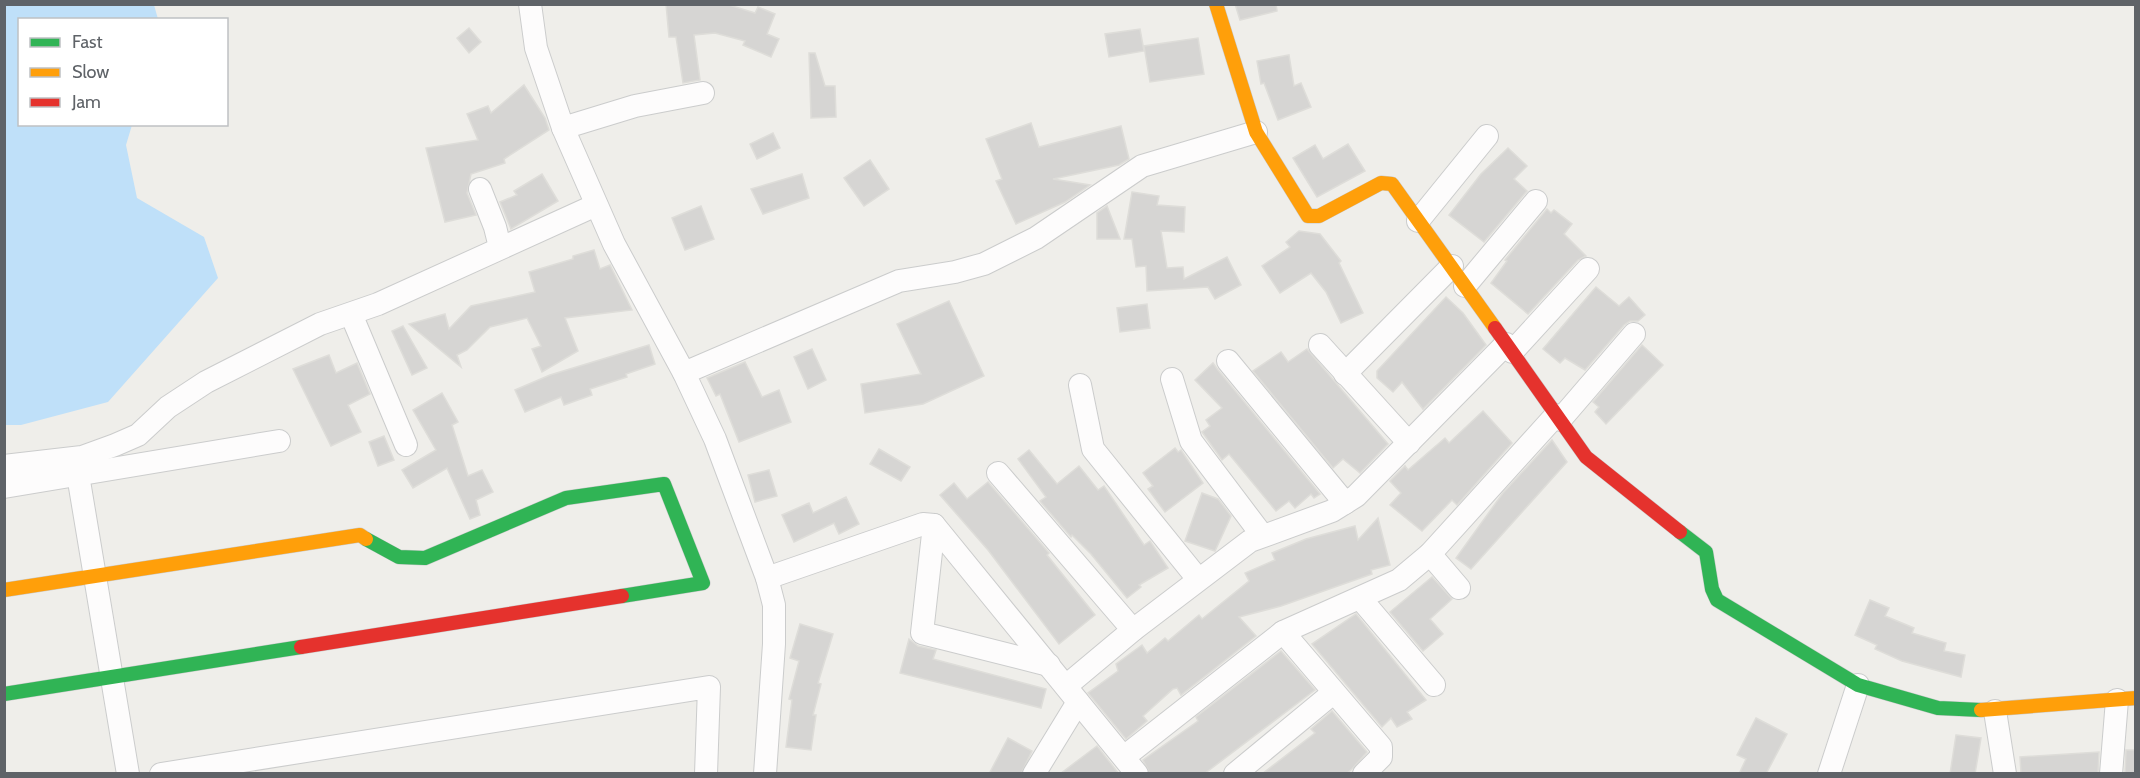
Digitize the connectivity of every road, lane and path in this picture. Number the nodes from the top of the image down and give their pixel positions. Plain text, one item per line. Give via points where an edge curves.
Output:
1 (530, 4) edge
2 (1216, 4) edge
3 (703, 93) dead end
4 (563, 128) junction
5 (1256, 132) junction
6 (1487, 136) dead end
7 (480, 189) dead end
8 (1536, 201) dead end
9 (596, 205) junction
10 (1418, 221) junction
11 (500, 247) junction
12 (1452, 266) junction
13 (1588, 269) dead end
14 (1465, 286) junction
15 (351, 314) junction
16 (1634, 334) dead end
17 (1320, 345) dead end
18 (1509, 348) junction
19 (1228, 361) dead end
20 (684, 373) junction
21 (1345, 374) junction
22 (1172, 380) dead end
23 (1080, 385) dead end
24 (1558, 418) junction
25 (279, 441) dead end
26 (1409, 443) junction
27 (406, 445) dead end
28 (4, 466) edge
29 (998, 473) dead end
30 (78, 475) junction
31 (4, 487) edge
32 (1345, 503) junction
33 (934, 525) junction
34 (1262, 535) junction
35 (1430, 554) junction
36 (95, 576) junction
37 (767, 578) junction
38 (1198, 579) junction
39 (1460, 588) dead end
40 (4, 590) edge
41 (1360, 598) junction
42 (1133, 630) junction
43 (1283, 632) junction
44 (1049, 665) junction
45 (112, 677) junction
46 (1434, 685) dead end
47 (1858, 685) junction
48 (1333, 693) junction
49 (4, 694) edge
50 (1072, 694) junction
51 (2126, 699) edge
52 (1995, 711) junction
53 (1130, 765) edge
54 (1034, 773) edge
55 (128, 774) edge
56 (161, 774) edge
57 (706, 774) edge
58 (765, 774) edge
59 (1235, 774) edge
60 (1364, 774) edge
61 (1829, 774) edge
62 (2005, 774) edge
63 (2111, 774) edge

1 - 4 street via 536,48
2 - 5 street
3 - 4 street via 635,106
4 - 9 street
5 - 10 street via 1308,216 1319,216 1387,183 1397,188
5 - 20 street via 1142,166 1036,238 984,264 899,281
6 - 10 street
7 - 11 street
8 - 14 street
9 - 11 street
9 - 20 street
10 - 12 street
11 - 15 street
12 - 14 street
12 - 21 street
13 - 18 street
14 - 18 street
15 - 27 street
15 - 28 street via 320,324 206,382 168,407 138,435 82,457
16 - 24 street
17 - 21 street
18 - 24 street
18 - 26 street
19 - 32 street
20 - 37 street via 716,439
21 - 26 street
22 - 34 street via 1191,441
23 - 38 street via 1093,449
24 - 35 street
24 - 47 street via 1586,457 1706,552 1717,600
25 - 30 street
26 - 32 street
29 - 42 street
30 - 31 street
30 - 36 street
32 - 34 street
33 - 37 street via 923,524
33 - 44 street
33 - 44 street via 922,633
34 - 38 street
35 - 39 street
35 - 41 street via 1399,580
36 - 40 street
36 - 45 street
36 - 45 street via 360,535 399,557 425,558 566,498 664,484 703,583
37 - 58 street via 774,604 774,644
38 - 42 street
41 - 43 street
41 - 46 street
42 - 50 street
43 - 48 street
43 - 53 street
44 - 50 street
45 - 49 street
45 - 55 street
47 - 52 street via 1938,708
47 - 61 street
48 - 59 street
48 - 60 street via 1381,747 1381,756
50 - 53 street
50 - 54 street
51 - 52 street
51 - 63 street
52 - 62 street
56 - 57 street via 709,687

